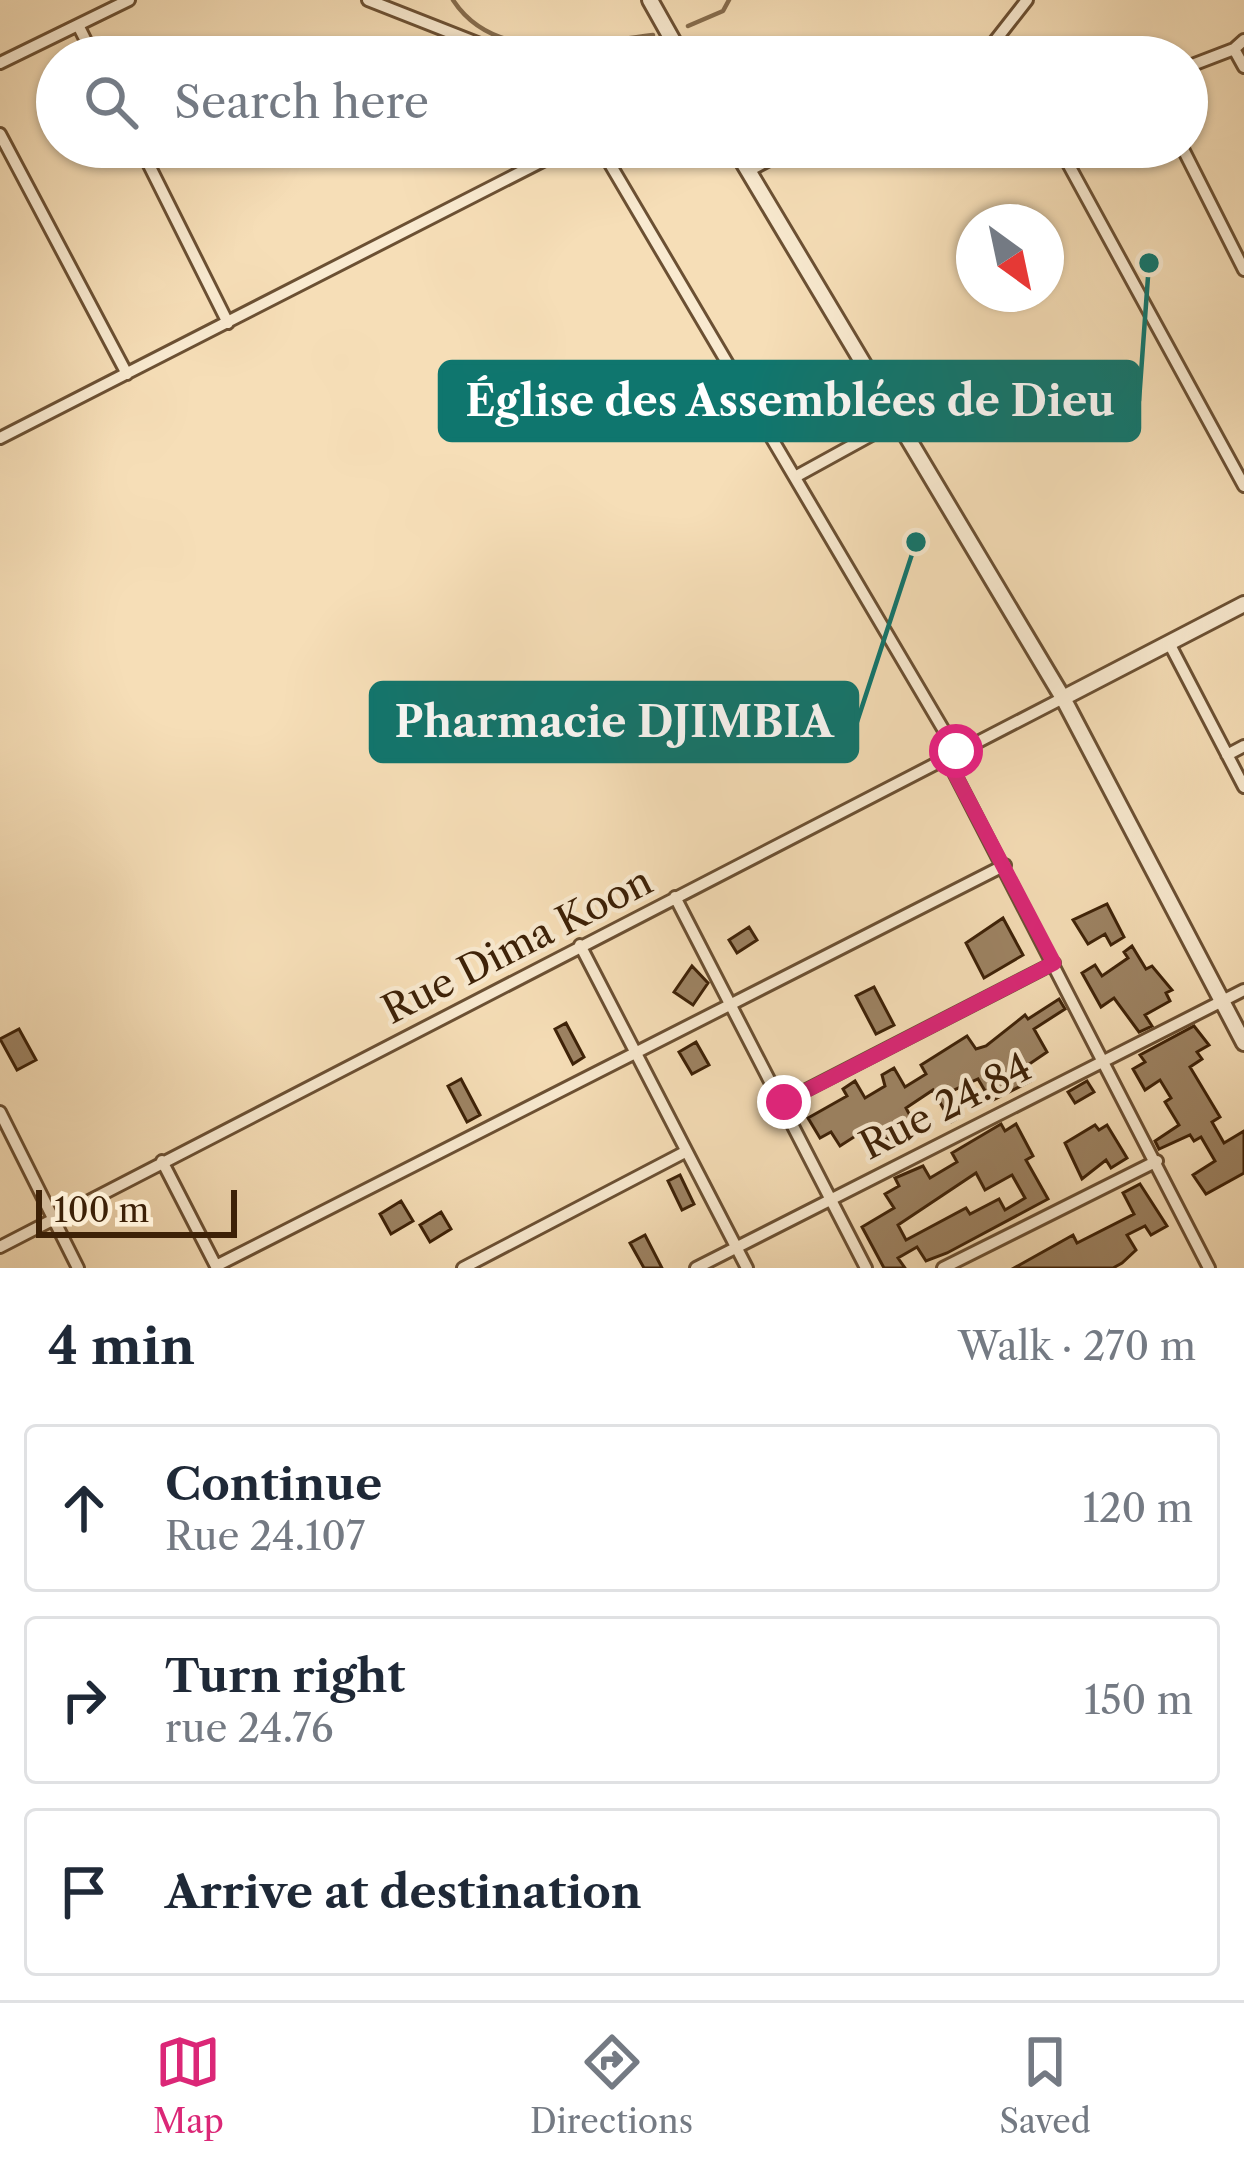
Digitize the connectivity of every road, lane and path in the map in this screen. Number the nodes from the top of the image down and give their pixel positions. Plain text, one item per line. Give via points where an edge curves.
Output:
1 (129, 0) edge
2 (368, 0) edge
3 (650, 0) edge
4 (1027, 0) edge
5 (79, 26) junction
6 (58, 36) edge
7 (84, 36) edge
8 (460, 36) edge
9 (670, 36) edge
10 (999, 36) edge
11 (1244, 40) edge
12 (36, 46) edge
13 (1234, 50) junction
14 (1208, 59) edge
15 (0, 63) edge
16 (1244, 67) edge
17 (0, 134) edge
18 (151, 168) edge
19 (529, 168) edge
20 (612, 168) edge
21 (746, 168) edge
22 (754, 168) edge
23 (1071, 168) edge
24 (1193, 168) edge
25 (748, 171) junction
26 (1244, 270) edge
27 (228, 322) junction
28 (127, 374) junction
29 (895, 422) junction
30 (0, 438) edge
31 (1238, 461) edge
32 (795, 477) junction
33 (1244, 486) edge
34 (1244, 604) edge
35 (1169, 643) junction
36 (1063, 698) junction
37 (1244, 746) edge
38 (951, 754) junction
39 (1227, 755) junction
40 (1244, 787) edge
41 (1005, 865) junction
42 (675, 897) junction
43 (580, 945) junction
44 (1054, 963) junction
45 (1244, 990) edge
46 (1222, 1001) junction
47 (732, 1008) junction
48 (1244, 1042) edge
49 (638, 1055) junction
50 (1104, 1058) junction
51 (784, 1102) junction
52 (0, 1112) edge
53 (686, 1152) junction
54 (162, 1161) junction
55 (1157, 1162) junction
56 (832, 1198) junction
57 (54, 1219) junction
58 (0, 1247) edge
59 (736, 1247) junction
60 (1204, 1266) edge
61 (217, 1267) edge
62 (79, 1268) edge
63 (463, 1268) edge
64 (696, 1268) edge
65 (747, 1268) edge
66 (866, 1268) edge
67 (943, 1268) edge

1 - 5 street
2 - 8 street
3 - 9 street
4 - 10 street
5 - 6 street
5 - 7 street
11 - 13 street
12 - 15 street
13 - 14 street
13 - 16 street
17 - 28 street
18 - 27 street
19 - 27 street
20 - 32 street
21 - 25 street
22 - 25 street
23 - 31 street
24 - 26 street
25 - 29 street
27 - 28 street
28 - 30 street
29 - 32 street
29 - 36 street
31 - 33 street
32 - 38 street
34 - 35 street
35 - 36 street
35 - 39 street
36 - 38 street, Rue Dima Koon
36 - 46 street
37 - 39 street
38 - 41 street
38 - 42 street, Rue Dima Koon
39 - 40 street
41 - 44 street
41 - 47 street
42 - 43 street, Rue Dima Koon
42 - 47 street
43 - 49 street
43 - 54 street, Rue Dima Koon
44 - 50 street
44 - 51 street
45 - 46 street, Rue 24.84
46 - 48 street
46 - 50 street, Rue 24.84
47 - 49 street
47 - 51 street
49 - 53 street
49 - 61 street
50 - 55 street
50 - 56 street, Rue 24.84
51 - 56 street
52 - 57 street
53 - 59 street
53 - 63 street
54 - 57 street, Rue Dima Koon
54 - 61 street
55 - 60 street
55 - 67 street
56 - 59 street, Rue 24.84
56 - 66 street
57 - 58 street, Rue Dima Koon
57 - 62 street
59 - 64 street, Rue 24.84
59 - 65 street

